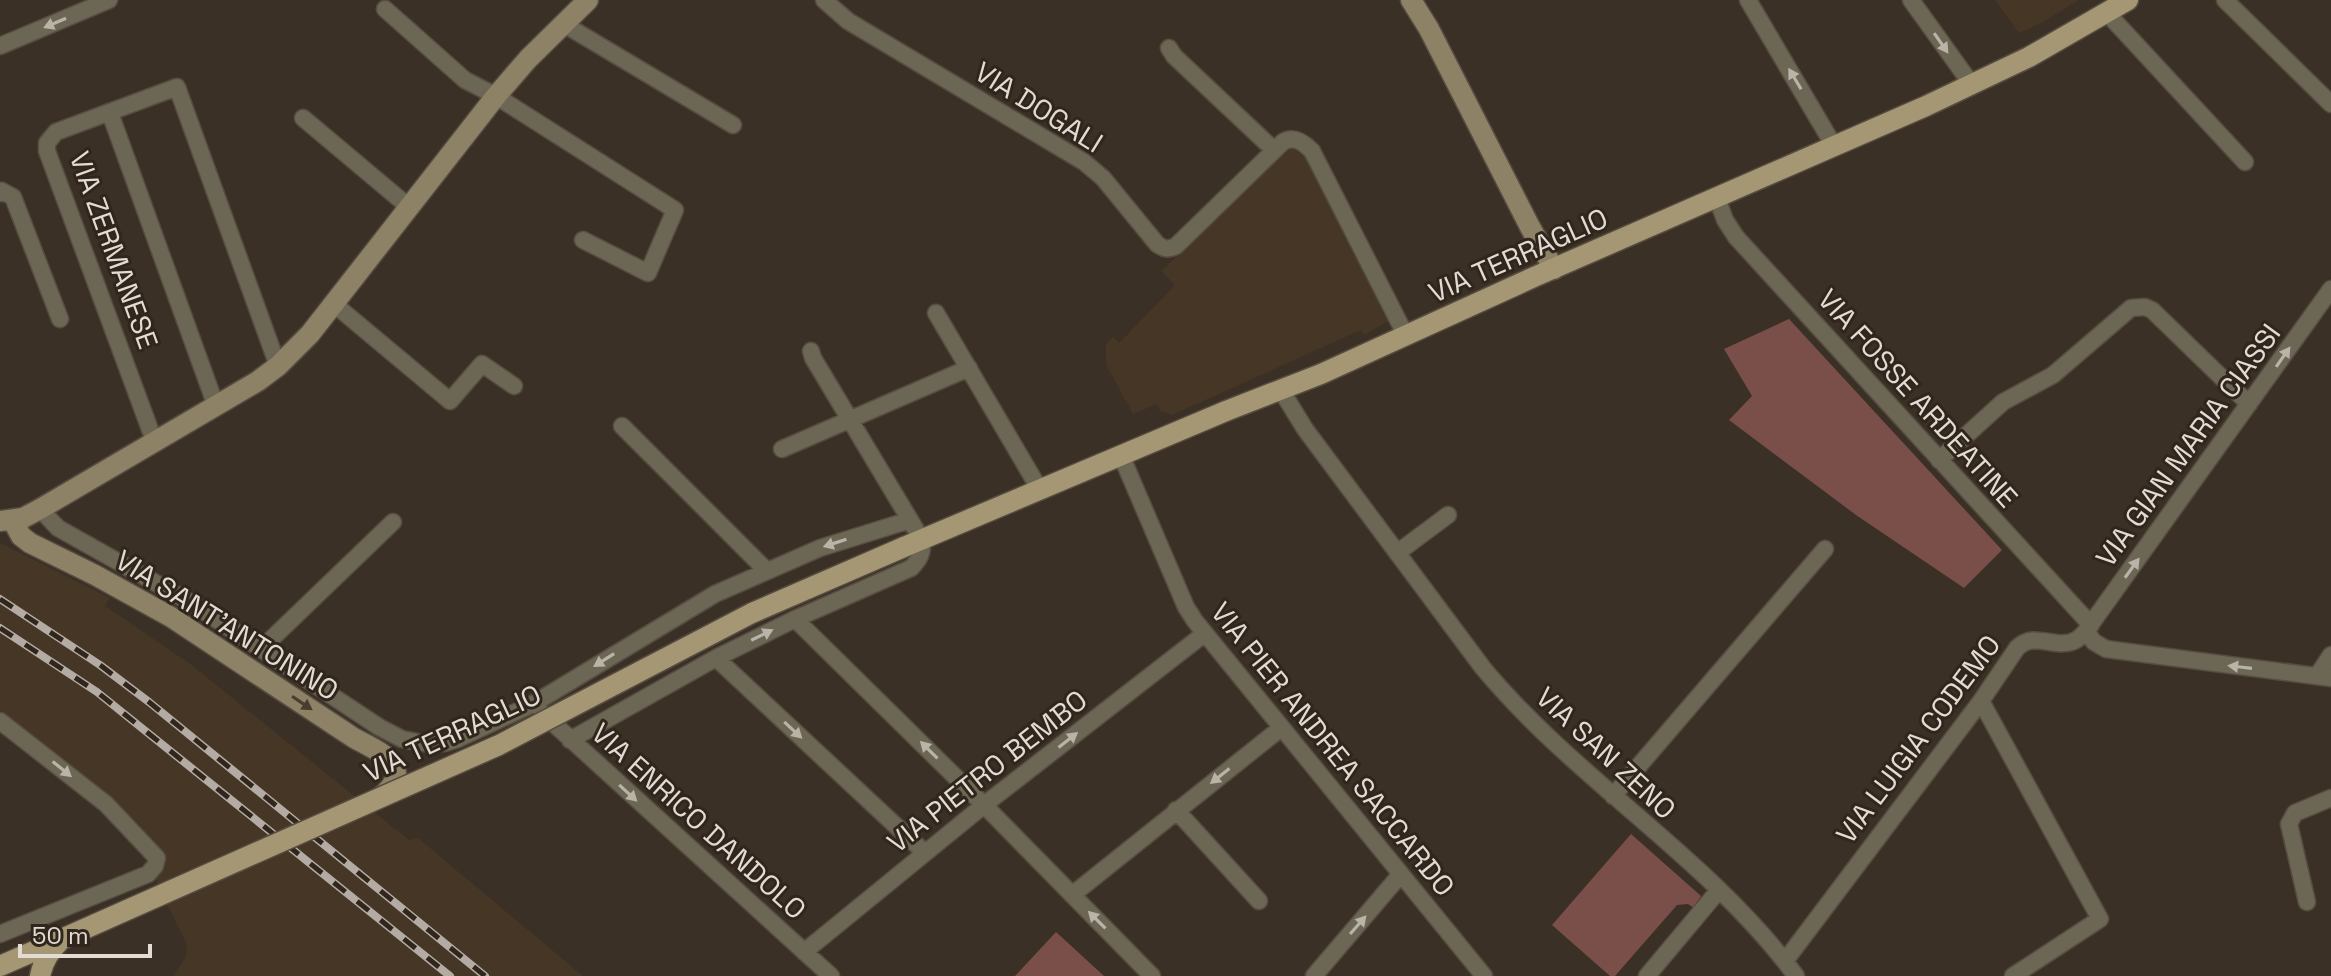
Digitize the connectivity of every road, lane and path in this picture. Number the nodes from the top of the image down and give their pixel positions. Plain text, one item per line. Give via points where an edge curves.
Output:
1 (109, 0) edge
2 (824, 0) edge
3 (1411, 0) edge
4 (1748, 0) edge
5 (1911, 0) edge
6 (2128, 0) edge
7 (2225, 0) edge
8 (581, 2) edge
9 (385, 9) dead end
10 (2107, 13) junction
11 (562, 23) junction
12 (0, 46) edge
13 (1169, 48) dead end
14 (1972, 85) junction
15 (496, 96) junction
16 (2331, 104) edge
17 (110, 113) junction
18 (303, 118) dead end
19 (733, 125) dead end
20 (1834, 146) junction
21 (1274, 150) junction
22 (2245, 162) dead end
23 (0, 193) edge
24 (1717, 198) junction
25 (409, 207) junction
26 (583, 240) dead end
27 (1554, 269) junction
28 (2331, 289) edge
29 (334, 304) junction
30 (936, 313) dead end
31 (60, 319) dead end
32 (1406, 336) junction
33 (811, 351) dead end
34 (278, 366) junction
35 (969, 368) junction
36 (514, 386) dead end
37 (1281, 390) junction
38 (2249, 404) junction
39 (216, 406) junction
40 (850, 419) junction
41 (622, 426) dead end
42 (155, 443) junction
43 (782, 449) dead end
44 (1121, 455) junction
45 (1939, 460) junction
46 (1040, 490) junction
47 (40, 509) junction
48 (1448, 515) dead end
49 (910, 520) junction
50 (6, 521) edge
51 (393, 522) dead end
52 (913, 544) junction
53 (1825, 549) dead end
54 (1397, 553) junction
55 (767, 571) junction
56 (795, 619) junction
57 (2089, 628) junction
58 (1204, 634) junction
59 (262, 648) junction
60 (2331, 655) edge
61 (716, 658) junction
62 (2324, 677) edge
63 (1981, 701) junction
64 (533, 704) junction
65 (0, 721) edge
66 (1281, 728) junction
67 (570, 740) junction
68 (382, 796) junction
69 (1613, 796) junction
70 (2331, 798) edge
71 (984, 805) junction
72 (1176, 810) junction
73 (924, 852) junction
74 (1401, 874) junction
75 (1719, 890) junction
76 (1072, 895) junction
77 (1259, 901) dead end
78 (2307, 902) dead end
79 (0, 934) edge
80 (64, 938) junction
81 (804, 952) junction
82 (1785, 961) junction
83 (0, 966) edge
84 (40, 976) edge
85 (831, 976) edge
86 (1152, 976) edge
87 (1314, 976) edge
88 (1484, 976) edge
89 (1647, 976) edge
90 (1796, 976) edge
91 (2013, 976) edge

1 -> 12 street
2 - 21 street, VIA DOGALI via 848,21 1084,162 1163,248 1176,246
3 - 27 street
20 -> 4 street
5 -> 14 street
6 - 10 main road, VIA TERRAGLIO
7 - 16 street
8 - 11 street
9 - 15 street via 465,80
10 - 14 main road, VIA TERRAGLIO
10 - 22 street
11 - 15 street
11 - 19 street
13 - 21 street
14 - 20 main road, VIA TERRAGLIO
15 - 25 street
15 - 26 street via 675,210 648,273
17 - 34 street, VIA ZERMANESE via 177,87
17 - 39 street, VIA ZERMANESE
17 - 42 street, VIA ZERMANESE via 56,132 47,151
18 - 25 street
20 - 24 main road, VIA TERRAGLIO
21 - 32 street via 1292,139 1312,151
23 - 31 street via 13,197
24 - 27 main road, VIA TERRAGLIO
24 - 45 street, VIA FOSSE ARDEATINE via 1736,237
25 - 29 street
27 - 32 main road, VIA TERRAGLIO
38 -> 28 street, VIA GIAN MARIA CIASSI
29 - 34 street
29 - 36 street via 450,401 482,364
30 - 35 street
32 - 37 main road, VIA TERRAGLIO
33 - 40 street
34 - 39 street
35 - 40 street
35 - 46 street
37 - 44 main road, VIA TERRAGLIO
37 - 54 street, VIA SAN ZENO
38 - 45 street via 2152,310 2131,308 2053,375 2003,402
57 -> 38 street, VIA GIAN MARIA CIASSI
39 - 42 street
40 - 43 street
40 - 49 street
41 - 55 street
42 - 47 street
44 - 46 main road, VIA TERRAGLIO
44 - 58 street, VIA PIER ANDREA SACCARDO via 1186,607
45 - 57 street, VIA FOSSE ARDEATINE
46 - 52 main road, VIA TERRAGLIO
47 - 50 street
47 - 59 street, VIA TERRAGLIO via 58,528
48 - 54 street
49 - 52 street
49 -> 55 street, VIA TERRAGLIO
50 -> 68 street, VIA SANT'ANTONINO via 42,549 171,617 380,751 391,760 395,775
51 - 59 street
52 - 56 street, VIA TERRAGLIO via 923,551 911,568
52 - 68 main road, VIA TERRAGLIO, bridge via 752,613 540,725
53 - 69 street
54 - 69 street, VIA SAN ZENO via 1506,696
55 -> 64 street, VIA TERRAGLIO via 715,594
61 -> 56 street, VIA TERRAGLIO
71 -> 56 street
62 -> 57 street via 2106,649 2094,642
57 - 63 street, VIA LUIGIA CODEMO via 2075,641 2062,644 2023,642
58 - 66 street, VIA PIER ANDREA SACCARDO
71 -> 58 street, VIA PIETRO BEMBO
59 - 64 street, VIA TERRAGLIO via 402,739 445,743
60 - 62 street
61 - 67 street, VIA TERRAGLIO
61 -> 73 street
63 - 82 street, VIA LUIGIA CODEMO
63 - 91 street via 2100,919
64 - 67 street, VIA ENRICO DANDOLO
65 -> 79 street via 106,804 157,858 148,874
66 -> 72 street
66 - 74 street, VIA PIER ANDREA SACCARDO
67 -> 81 street, VIA ENRICO DANDOLO
68 - 80 main road, VIA TERRAGLIO, bridge
69 - 75 street, VIA SAN ZENO
70 - 78 street via 2295,813 2289,824
71 - 73 street, VIA PIETRO BEMBO
71 - 76 street
72 - 76 street
72 - 77 street
73 - 81 street, VIA PIETRO BEMBO
87 -> 74 street
74 - 88 street, VIA PIER ANDREA SACCARDO
75 - 82 street, VIA SAN ZENO
75 - 89 street
86 -> 76 street
80 - 83 main road, VIA TERRAGLIO
80 - 84 main road via 51,949
81 - 85 street, VIA ENRICO DANDOLO
82 - 90 street, VIA SAN ZENO

